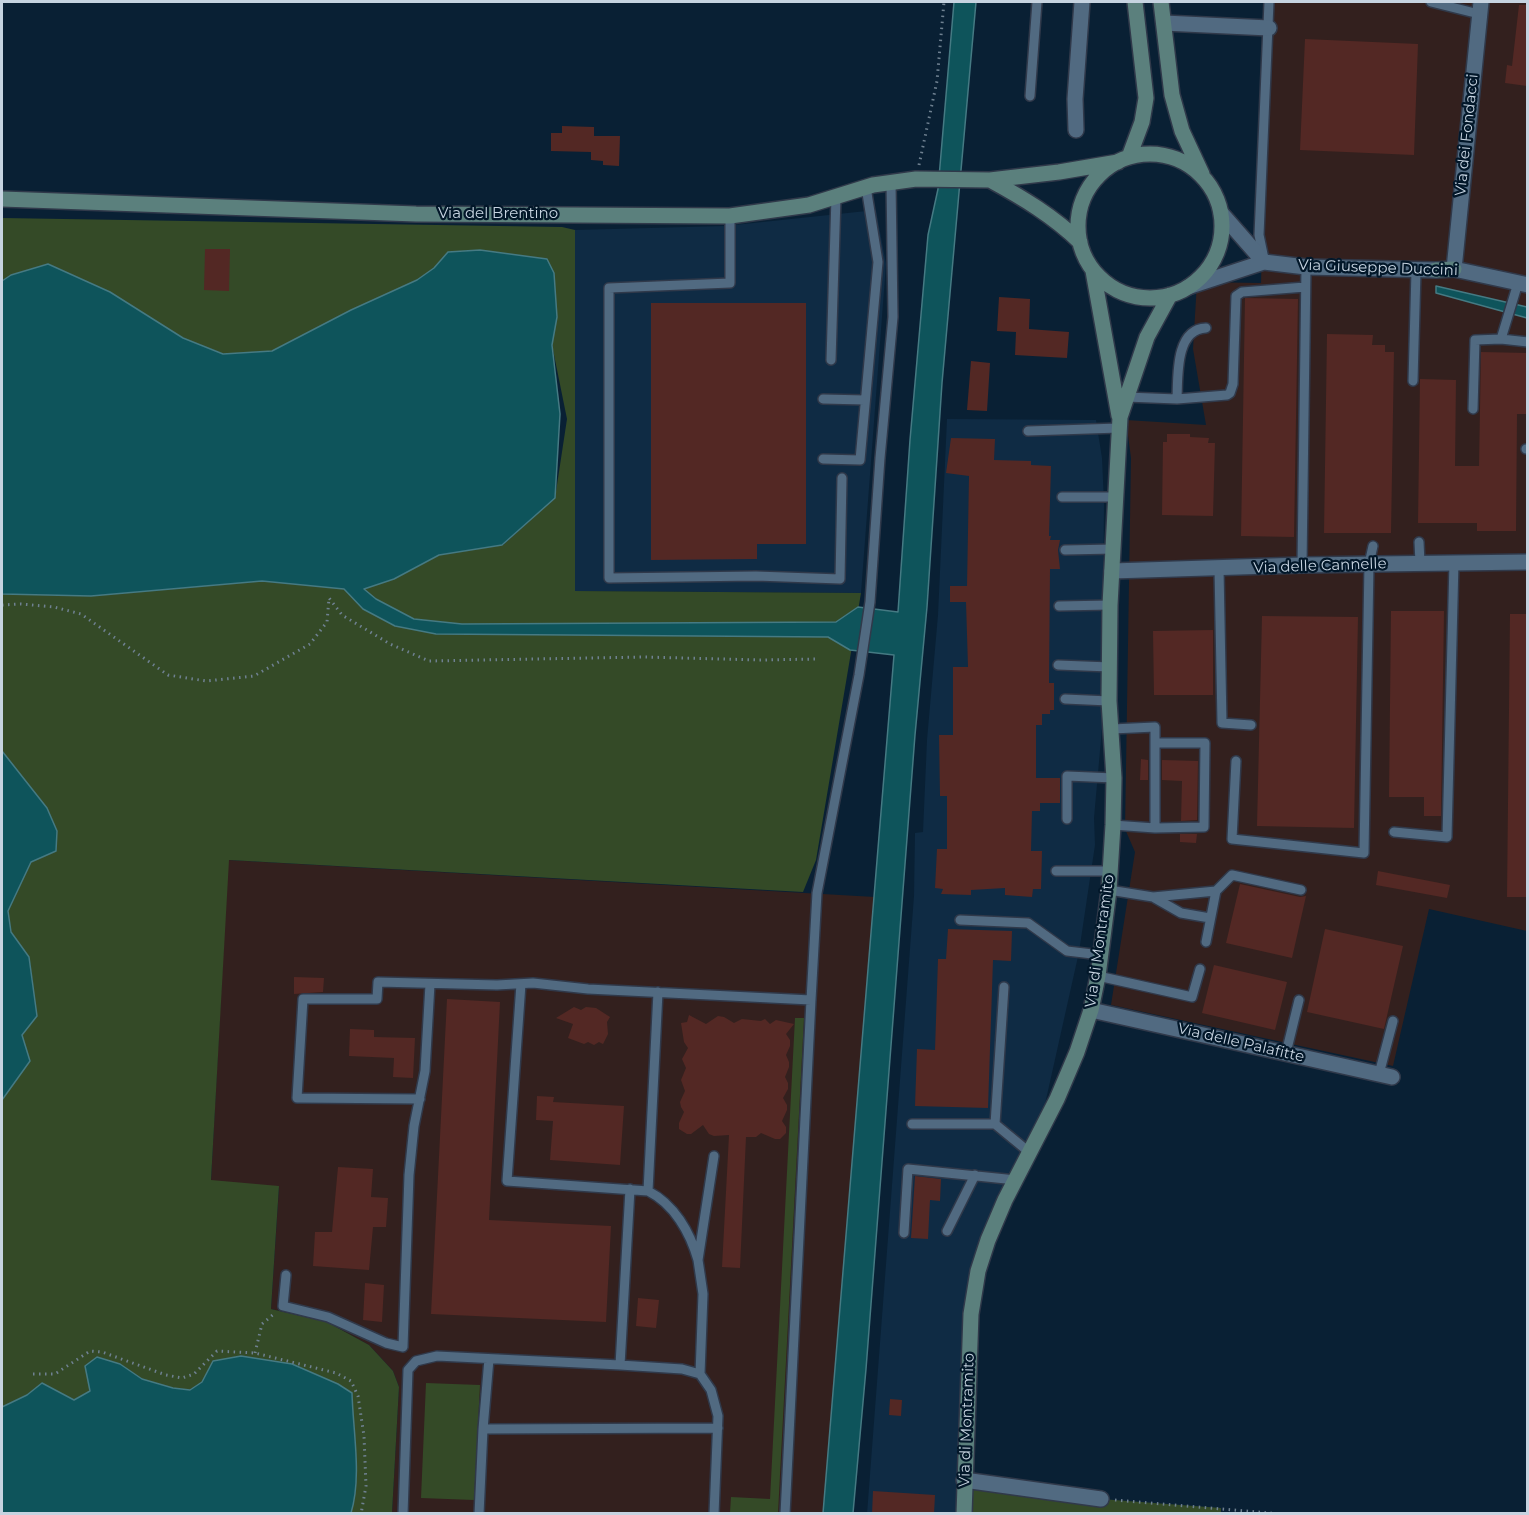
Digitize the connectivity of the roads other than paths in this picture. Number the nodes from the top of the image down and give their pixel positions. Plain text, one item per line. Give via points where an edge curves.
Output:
1 (1037, 2) edge
2 (1082, 2) edge
3 (1135, 2) edge
4 (1161, 2) edge
5 (1269, 2) edge
6 (1431, 2) edge
7 (1449, 4) edge
8 (1480, 8) edge
9 (1164, 23) junction
10 (1269, 28) junction
11 (1030, 96) dead end
12 (1076, 130) dead end
13 (1124, 159) junction
14 (1203, 177) junction
15 (984, 180) junction
16 (891, 183) junction
17 (866, 187) junction
18 (836, 197) junction
19 (2, 199) edge
20 (1221, 213) junction
21 (730, 216) junction
22 (1080, 242) junction
23 (1264, 262) junction
24 (1306, 267) junction
25 (1454, 269) junction
26 (1436, 270) joint
27 (1094, 271) junction
28 (1416, 271) junction
29 (1523, 284) edge
30 (1305, 286) junction
31 (1188, 287) junction
32 (1170, 295) junction
33 (1206, 328) dead end
34 (1501, 339) junction
35 (1527, 342) edge
36 (831, 360) dead end
37 (1413, 381) dead end
38 (1126, 398) junction
39 (823, 399) dead end
40 (1177, 399) junction
41 (865, 400) junction
42 (1473, 409) dead end
43 (1119, 422) junction
44 (1028, 431) dead end
45 (824, 459) dead end
46 (842, 478) dead end
47 (1062, 496) dead end
48 (1115, 497) junction
49 (1419, 542) dead end
50 (1373, 546) dead end
51 (1114, 549) junction
52 (1065, 550) dead end
53 (1454, 562) junction
54 (1527, 562) edge
55 (1420, 563) junction
56 (1369, 564) junction
57 (1302, 565) junction
58 (1219, 569) junction
59 (1112, 571) junction
60 (1110, 605) junction
61 (1059, 606) dead end
62 (1058, 664) dead end
63 (1110, 667) junction
64 (1065, 699) dead end
65 (1109, 701) junction
66 (1251, 725) dead end
67 (1112, 729) junction
68 (1155, 743) junction
69 (1236, 761) dead end
70 (1114, 778) junction
71 (1067, 819) dead end
72 (1113, 825) junction
73 (1155, 828) junction
74 (1394, 832) dead end
75 (1111, 871) junction
76 (1056, 872) dead end
77 (1109, 890) junction
78 (1301, 890) dead end
79 (1216, 891) junction
80 (1153, 897) junction
81 (1210, 918) junction
82 (960, 920) dead end
83 (1206, 942) dead end
84 (1101, 955) junction
85 (1200, 969) dead end
86 (1098, 976) junction
87 (430, 984) junction
88 (522, 984) junction
89 (1004, 987) dead end
90 (658, 992) junction
91 (811, 1000) junction
92 (1299, 1000) dead end
93 (1091, 1010) junction
94 (1393, 1021) dead end
95 (1286, 1053) junction
96 (1385, 1075) joint
97 (420, 1099) junction
98 (912, 1124) dead end
99 (995, 1124) junction
100 (1029, 1152) junction
101 (714, 1156) dead end
102 (975, 1175) junction
103 (1016, 1180) junction
104 (630, 1189) junction
105 (648, 1191) junction
106 (947, 1232) dead end
107 (904, 1233) dead end
108 (698, 1260) junction
109 (286, 1275) dead end
110 (403, 1347) junction
111 (489, 1359) junction
112 (416, 1361) junction
113 (620, 1365) junction
114 (699, 1374) junction
115 (718, 1428) junction
116 (483, 1429) junction
117 (964, 1480) junction
118 (1101, 1499) road end
119 (403, 1514) edge
120 (479, 1514) edge
121 (714, 1514) edge
122 (785, 1514) edge
123 (964, 1514) edge

1 - 11 lane
2 - 12 street
3 - 13 main road via 1146,98 1142,122
4 - 9 main road, Via di Montramito
5 - 10 lane
6 - 7 lane
7 - 8 lane
8 - 25 street, Via dei Fondacci
9 - 10 street
9 - 14 main road, Via di Montramito via 1176,113
10 - 23 lane via 1259,235
13 - 14 main road, Via di Montramito via 1169,156
13 - 15 main road, Via del Brentino via 1059,172
13 - 22 main road, Via di Montramito via 1098,176 1085,195 1078,218
14 - 20 main road, Via di Montramito
15 - 16 main road, Via del Brentino via 916,179
15 - 22 main road, Via del Brentino via 1038,207
16 - 17 main road, Via del Brentino
16 - 91 lane via 893,317 870,602 817,893
17 - 18 main road, Via del Brentino
17 - 41 lane via 878,262
18 - 21 main road, Via del Brentino via 809,205
18 - 36 lane
19 - 21 main road, Via del Brentino via 416,214
20 - 23 street
20 - 31 main road, Via di Montramito via 1222,232 1214,260
21 - 46 lane via 730,283 609,288 609,578 840,579
22 - 27 main road, Via di Montramito
23 - 24 street, Via Giuseppe Duccini
23 - 31 street, Via Giuseppe Duccini
24 - 28 street, Via Giuseppe Duccini
24 - 30 lane
25 - 26 main road, Via Giuseppe Duccini
25 - 29 street, Via Giuseppe Duccini
26 - 28 street, Via Giuseppe Duccini
27 - 32 main road, Via di Montramito via 1112,287 1134,296
27 - 43 main road, Via di Montramito
28 - 37 lane
29 - 34 lane
30 - 40 lane via 1239,294 1235,302 1230,393
30 - 57 lane
31 - 32 main road, Via di Montramito
32 - 38 main road, Via di Montramito via 1152,325
33 - 40 lane via 1199,328 1184,344 1178,367
34 - 35 lane
34 - 42 lane via 1475,340
38 - 40 lane
38 - 43 main road, Via di Montramito
39 - 41 lane
41 - 45 lane via 860,460
43 - 44 lane
43 - 48 main road, Via di Montramito
47 - 48 lane
48 - 51 main road, Via di Montramito
49 - 55 lane
50 - 56 lane
51 - 52 lane
51 - 59 main road, Via di Montramito
53 - 54 street, Via delle Cannelle
53 - 55 street, Via delle Cannelle
53 - 74 lane via 1447,837
55 - 56 street, Via delle Cannelle
56 - 57 street, Via delle Cannelle
56 - 69 lane via 1364,853 1232,839
57 - 58 street, Via delle Cannelle
58 - 59 street, Via delle Cannelle
58 - 66 lane via 1222,723
59 - 60 main road, Via di Montramito
60 - 61 lane
60 - 63 main road, Via di Montramito
62 - 63 lane
63 - 65 main road, Via di Montramito
64 - 65 lane
65 - 67 main road, Via di Montramito
67 - 68 lane via 1155,728
67 - 70 main road, Via di Montramito
68 - 73 lane
68 - 73 lane via 1204,743 1204,827
70 - 71 lane via 1067,776
70 - 72 main road, Via di Montramito
72 - 73 lane
72 - 75 main road, Via di Montramito
75 - 76 lane
75 - 77 main road, Via di Montramito
77 - 80 lane
77 - 84 main road, Via di Montramito
78 - 79 lane via 1232,875
79 - 80 lane
79 - 81 lane
80 - 81 lane via 1180,913
81 - 83 lane
82 - 84 lane via 1028,923 1067,951
84 - 86 main road, Via di Montramito
85 - 86 lane via 1192,997
86 - 93 main road, Via di Montramito
87 - 88 lane
87 - 97 lane
87 - 97 lane via 378,982 378,999 303,999 297,1098
88 - 90 lane
88 - 104 lane via 507,1181
89 - 99 lane
90 - 91 lane
90 - 105 lane
91 - 122 lane
92 - 95 lane
93 - 95 street, Via delle Palafitte
93 - 100 main road, Via di Montramito via 1057,1100
94 - 96 lane
95 - 96 street, Via delle Palafitte
97 - 110 lane via 409,1175
98 - 99 lane
99 - 100 lane
100 - 103 main road, Via di Montramito
101 - 108 lane
102 - 103 lane
102 - 106 lane
102 - 107 lane via 908,1169
103 - 117 main road, Via di Montramito via 988,1240 975,1285
104 - 105 lane
104 - 113 lane
105 - 108 lane via 677,1216
108 - 114 lane via 703,1294
109 - 110 lane via 283,1306 328,1317
110 - 112 lane
111 - 112 lane via 437,1356
111 - 113 lane
111 - 116 lane
112 - 119 lane via 407,1373
113 - 114 lane via 682,1369
114 - 115 lane via 714,1398
115 - 116 lane
115 - 121 lane
116 - 120 lane
117 - 118 street
117 - 123 main road, Via di Montramito

